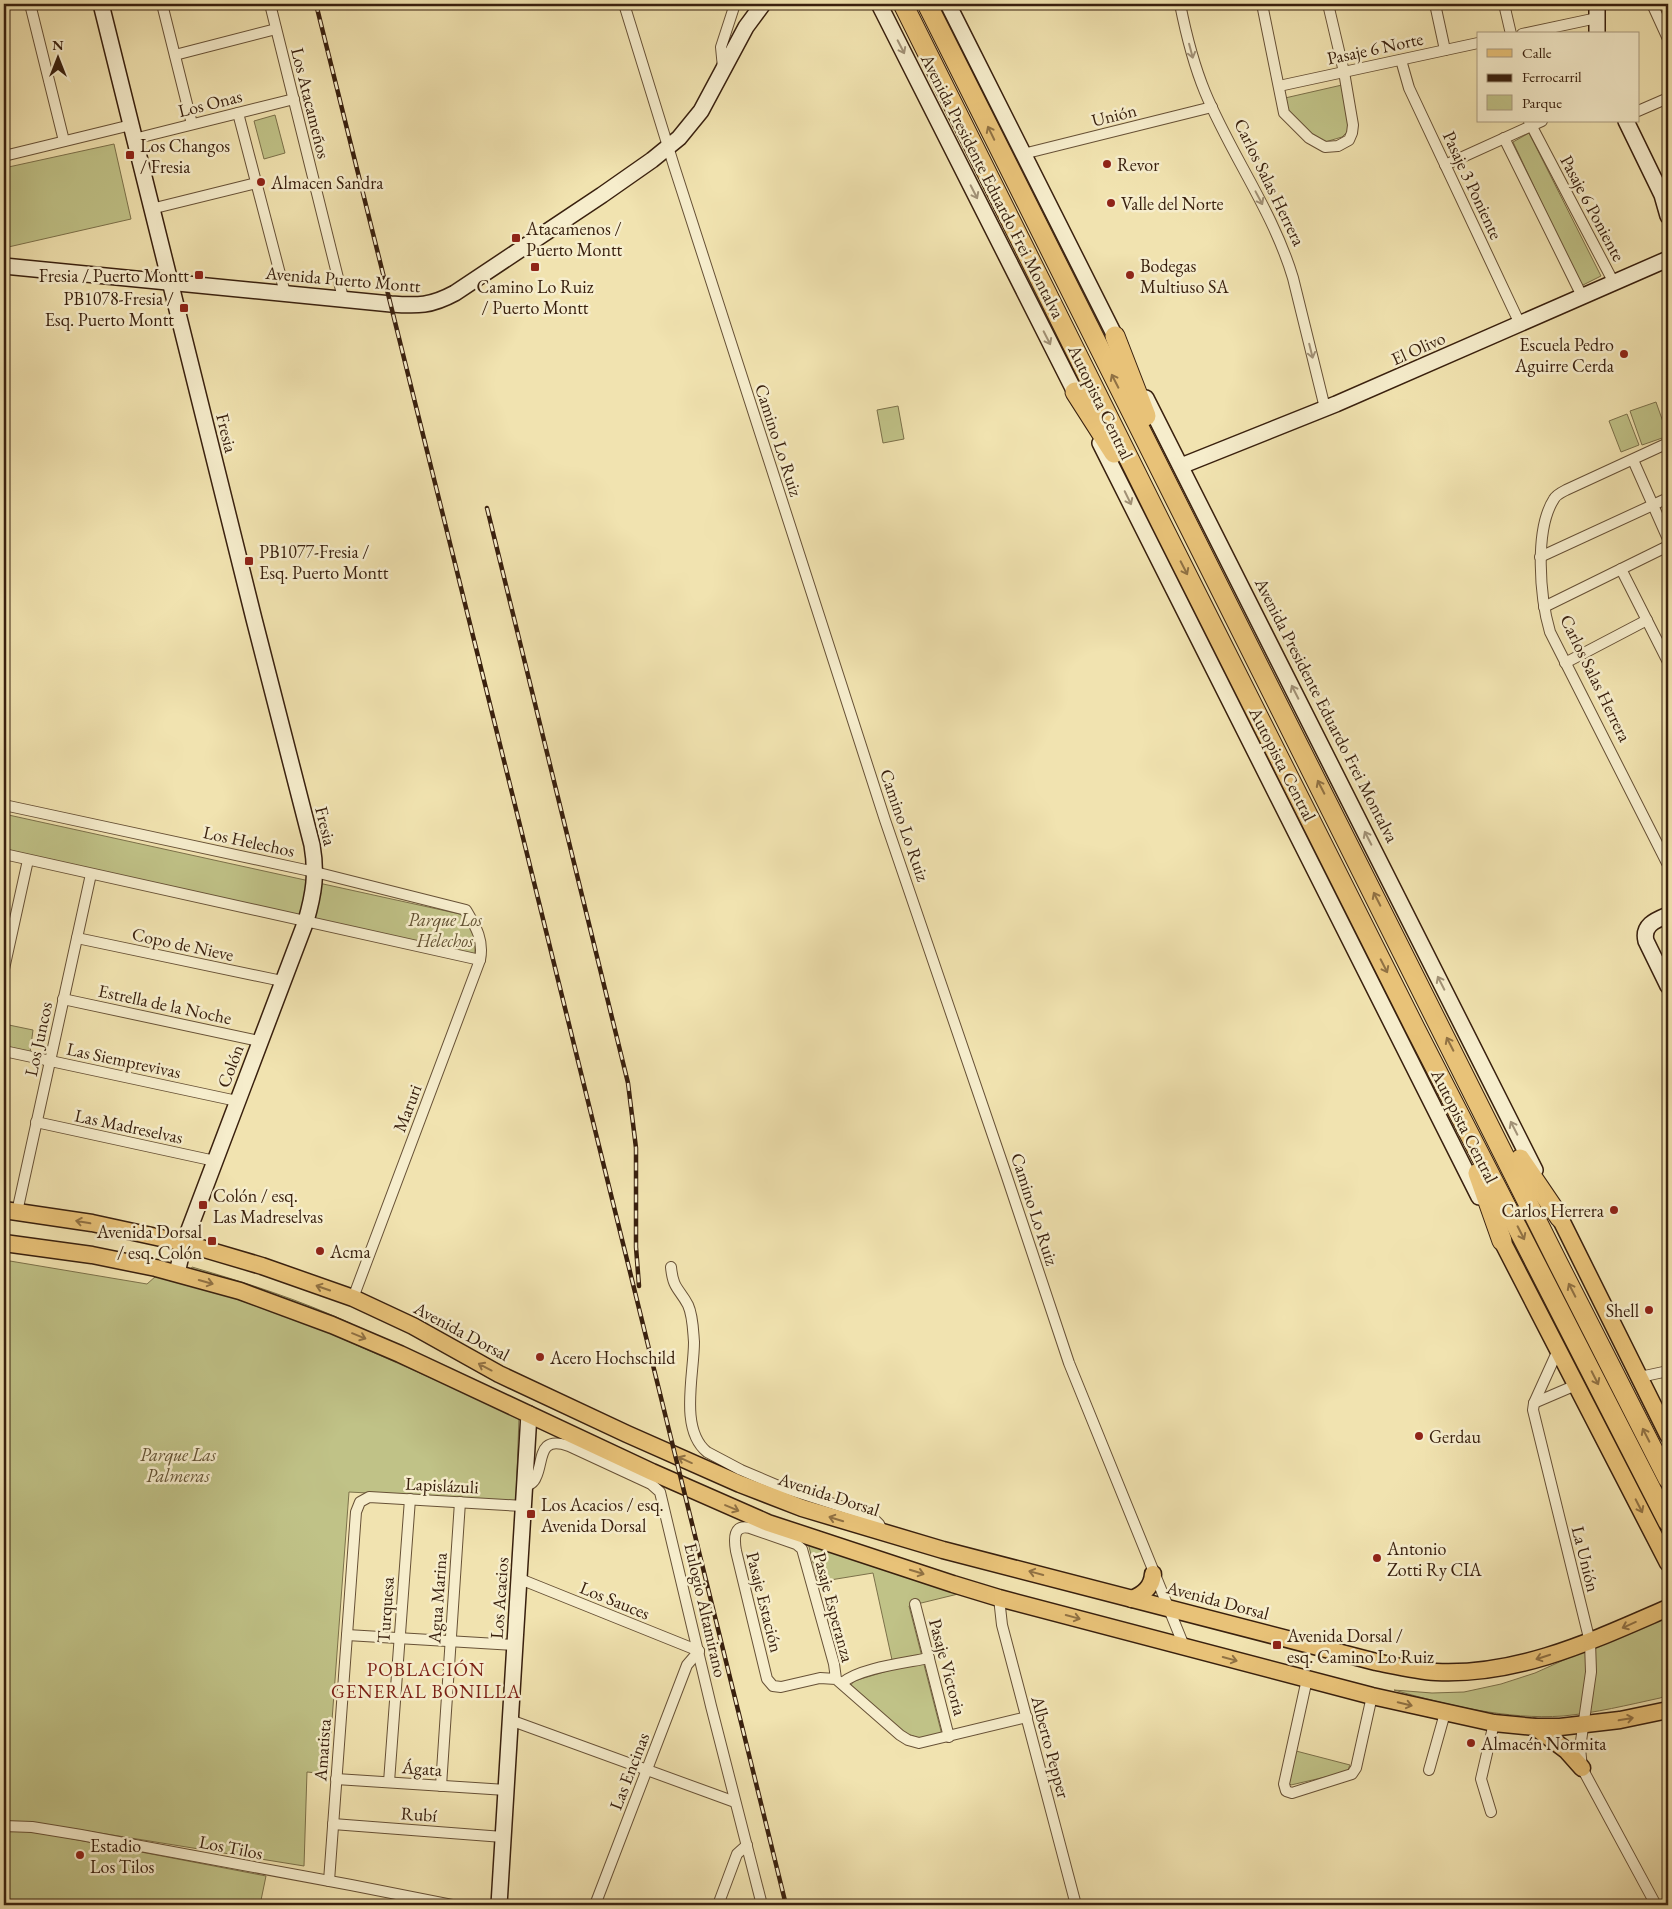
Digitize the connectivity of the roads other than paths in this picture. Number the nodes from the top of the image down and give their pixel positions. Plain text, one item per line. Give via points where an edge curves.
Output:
1 (30, 4) edge
2 (101, 4) edge
3 (162, 4) edge
4 (270, 4) edge
5 (624, 4) edge
6 (735, 4) edge
7 (752, 4) edge
8 (763, 4) edge
9 (879, 4) edge
10 (903, 4) edge
11 (927, 4) edge
12 (948, 4) edge
13 (1180, 4) edge
14 (1262, 4) edge
15 (1330, 4) edge
16 (1435, 4) edge
17 (1504, 4) edge
18 (1652, 4) edge
19 (1597, 11) edge
20 (746, 27) junction
21 (276, 29) junction
22 (1511, 32) edge
23 (1529, 32) edge
24 (1597, 32) edge
25 (1668, 39) edge
26 (1477, 43) edge
27 (1445, 50) junction
28 (175, 55) junction
29 (1400, 60) junction
30 (723, 71) junction
31 (1344, 72) junction
32 (1279, 86) junction
33 (1668, 98) edge
34 (294, 99) junction
35 (1212, 107) junction
36 (1640, 110) edge
37 (238, 113) junction
38 (1627, 122) edge
39 (192, 124) junction
40 (1530, 124) edge
41 (132, 132) junction
42 (1504, 138) junction
43 (64, 141) junction
44 (668, 148) junction
45 (4, 153) edge
46 (1024, 154) junction
47 (1445, 164) junction
48 (256, 183) junction
49 (1665, 198) edge
50 (152, 209) junction
51 (1668, 216) edge
52 (1668, 259) edge
53 (4, 266) edge
54 (170, 282) junction
55 (1614, 283) junction
56 (284, 293) junction
57 (1582, 296) junction
58 (343, 298) junction
59 (1520, 324) junction
60 (1114, 336) junction
61 (1075, 392) junction
62 (1325, 408) junction
63 (1668, 443) edge
64 (1632, 460) junction
65 (1181, 466) junction
66 (1668, 498) edge
67 (1653, 506) junction
68 (1185, 518) junction
69 (1162, 524) junction
70 (1668, 538) edge
71 (1668, 546) edge
72 (1540, 557) junction
73 (1622, 569) junction
74 (1544, 607) junction
75 (1647, 620) junction
76 (1668, 662) edge
77 (1565, 663) junction
78 (4, 805) edge
79 (4, 854) edge
80 (28, 860) junction
81 (1668, 865) edge
82 (315, 872) junction
83 (91, 874) junction
84 (1668, 914) edge
85 (306, 921) junction
86 (476, 928) joint
87 (77, 938) junction
88 (480, 960) junction
89 (4, 970) edge
90 (282, 981) junction
91 (1668, 986) edge
92 (63, 999) junction
93 (260, 1041) junction
94 (4, 1051) edge
95 (50, 1061) junction
96 (1472, 1087) junction
97 (1450, 1096) junction
98 (237, 1102) junction
99 (36, 1122) junction
100 (215, 1161) junction
101 (10, 1211) edge
102 (1560, 1218) junction
103 (1502, 1241) junction
104 (4, 1243) edge
105 (184, 1243) junction
106 (671, 1267) dead end
107 (177, 1274) junction
108 (353, 1298) junction
109 (1558, 1350) junction
110 (1668, 1371) edge
111 (1640, 1377) junction
112 (1576, 1385) junction
113 (528, 1388) junction
114 (1534, 1403) junction
115 (529, 1414) junction
116 (1668, 1435) edge
117 (1668, 1478) edge
118 (524, 1487) junction
119 (410, 1499) junction
120 (360, 1502) joint
121 (460, 1502) junction
122 (523, 1506) junction
123 (1668, 1522) edge
124 (741, 1527) joint
125 (883, 1533) junction
126 (1668, 1563) edge
127 (1153, 1574) junction
128 (520, 1579) junction
129 (999, 1598) junction
130 (1132, 1599) junction
131 (914, 1604) dead end
132 (1167, 1608) junction
133 (1668, 1608) edge
134 (347, 1635) junction
135 (400, 1638) junction
136 (451, 1641) junction
137 (1590, 1642) junction
138 (515, 1645) junction
139 (1184, 1646) junction
140 (699, 1651) junction
141 (929, 1658) junction
142 (1307, 1679) junction
143 (839, 1681) junction
144 (1372, 1696) junction
145 (1668, 1710) edge
146 (1445, 1713) junction
147 (1027, 1717) junction
148 (510, 1720) junction
149 (1494, 1723) junction
150 (1583, 1725) junction
151 (1535, 1727) junction
152 (949, 1737) junction
153 (1582, 1768) junction
154 (647, 1770) junction
155 (1429, 1770) dead end
156 (336, 1779) junction
157 (389, 1782) junction
158 (441, 1786) junction
159 (506, 1790) junction
160 (736, 1802) junction
161 (1491, 1812) dead end
162 (333, 1824) junction
163 (4, 1826) edge
164 (503, 1837) junction
165 (747, 1845) junction
166 (329, 1881) junction
167 (452, 1905) edge
168 (501, 1905) edge
169 (595, 1905) edge
170 (718, 1905) edge
171 (762, 1905) edge
172 (1076, 1905) edge
173 (1656, 1905) edge

1 - 43 street
2 - 41 street, Fresia
3 - 28 street
4 - 21 street, Los Atacameños
5 - 44 street, Camino Lo Ruiz
6 - 30 street via 721,47
7 - 20 street, Avenida Puerto Montt
8 - 20 street, Avenida Puerto Montt
9 -> 61 street, Avenida Presidente Eduardo Frei Montalva
10 - 69 highway, Autopista Central
68 -> 11 highway, Autopista Central
12 - 46 street, Avenida Presidente Eduardo Frei Montalva
13 -> 35 street, Carlos Salas Herrera via 1195,68
14 - 32 street
15 - 31 street
16 - 27 street
17 - 22 street
18 - 25 street
19 - 23 street
19 - 24 street
20 - 30 street, Avenida Puerto Montt
21 - 28 street
21 - 34 street, Los Atacameños
26 - 27 street, Pasaje 6 Norte
27 - 29 street, Pasaje 6 Norte
28 - 39 street
29 - 31 street, Pasaje 6 Norte
29 - 47 street, Pasaje 3 Poniente via 1409,88
30 - 44 street, Avenida Puerto Montt via 697,116
31 - 32 street, Pasaje 6 Norte
31 - 32 street via 1353,125 1349,140 1338,146 1325,147 1309,138 1284,113
33 - 36 street
34 - 37 street, Los Onas
34 - 58 street, Los Atacameños
35 - 46 street, Unión
35 -> 62 street, Carlos Salas Herrera via 1283,246 1294,278
37 - 39 street, Los Onas
37 - 48 street
38 - 49 street
39 - 41 street, Los Onas
40 - 42 street
40 - 55 street, Pasaje 6 Poniente
41 - 43 street, Los Onas
41 - 50 street, Fresia
42 - 47 street
42 - 57 street
43 - 45 street, Los Onas
44 - 58 street, Avenida Puerto Montt via 440,302 416,306
44 - 127 street, Camino Lo Ruiz via 885,820 1069,1363
46 - 60 street, Avenida Presidente Eduardo Frei Montalva
47 - 59 street, Pasaje 3 Poniente
48 - 50 street
48 - 56 street
49 - 51 street
50 - 54 street, Fresia
52 - 55 street, El Olivo
53 - 54 street, Avenida Puerto Montt
54 - 56 street, Avenida Puerto Montt
54 - 82 street, Fresia via 312,845
55 - 57 street, El Olivo
56 - 58 street, Avenida Puerto Montt
57 - 59 street, El Olivo
59 - 62 street, El Olivo
60 - 65 street, Avenida Presidente Eduardo Frei Montalva
60 - 68 highway
61 - 69 highway
61 -> 103 street, Avenida Presidente Eduardo Frei Montalva
62 - 65 street, El Olivo
63 - 64 street
64 - 67 street
64 - 72 street, Carlos Salas Herrera via 1554,498 1545,521
102 -> 65 street, Avenida Presidente Eduardo Frei Montalva
66 - 67 street
67 - 70 street
67 - 72 street
96 -> 68 highway, Autopista Central
69 -> 97 highway, Autopista Central
71 - 73 street
72 - 74 street, Carlos Salas Herrera
73 - 74 street
73 - 75 street
74 - 77 street, Carlos Salas Herrera via 1550,632
75 - 76 street
75 - 77 street
77 - 81 street, Carlos Salas Herrera
78 - 82 street, Los Helechos
79 - 80 street
80 - 83 street
80 - 89 street
82 - 85 street, Colón
82 - 86 street, Los Helechos via 456,906 466,910
83 - 85 street
83 - 87 street, Los Juncos
84 - 91 street via 1652,922 1646,930 1646,941
85 - 88 street
85 - 90 street, Colón
86 - 88 street, Maruri via 481,947
87 - 90 street, Copo de Nieve
87 - 92 street, Los Juncos
88 - 108 street, Maruri
90 - 93 street, Colón
92 - 93 street, Estrella de la Noche
92 - 95 street, Los Juncos
93 - 98 street, Colón
94 - 95 street, Las Siemprevivas
95 - 98 street, Las Siemprevivas
95 - 99 street, Los Juncos
96 - 102 highway
117 -> 96 highway, Autopista Central
97 - 103 highway
97 -> 123 highway, Autopista Central
98 - 100 street, Colón
99 - 100 street, Las Madreselvas
99 - 101 street, Los Juncos
100 - 105 street, Colón
105 -> 101 main road, Avenida Dorsal
102 - 111 main road, Avenida Presidente Eduardo Frei Montalva
103 - 109 main road, Avenida Presidente Eduardo Frei Montalva
104 - 107 main road via 92,1256
105 - 107 street, Colón
108 -> 105 main road, Avenida Dorsal
106 - 125 street via 675,1285 691,1314 694,1355 691,1417 700,1445 707,1452 761,1479 871,1516
107 -> 115 main road via 240,1291 332,1325
113 -> 108 main road, Avenida Dorsal
109 - 112 main road, Avenida Presidente Eduardo Frei Montalva
109 - 114 street
110 - 111 street
111 - 116 main road, Avenida Presidente Eduardo Frei Montalva
112 - 114 street
112 -> 126 main road, Avenida Presidente Eduardo Frei Montalva
113 - 115 main road
125 -> 113 main road, Avenida Dorsal via 802,1508 740,1484
114 - 137 street, La Unión via 1534,1415
115 - 118 street, Los Acacios
115 -> 129 main road via 768,1523
118 - 122 street, Los Acacios
118 - 140 street, Eulogio Altamirano via 533,1483 544,1450 559,1443 655,1486 662,1495
119 - 120 street, Lapislázuli via 369,1497
119 - 121 street, Lapislázuli
119 - 135 street, Turquesa
120 - 134 street, Amatista via 356,1512
121 - 122 street, Lapislázuli
121 - 136 street, Agua Marina
122 - 128 street, Los Acacios
124 - 143 street, Pasaje Esperanza via 796,1544 802,1549
124 - 143 street, Pasaje Estación via 735,1534 736,1551 772,1686 820,1678
130 -> 125 main road, Avenida Dorsal
127 - 130 main road via 1149,1586
127 - 132 street, Camino Lo Ruiz
128 - 138 street, Los Acacios
128 - 140 street, Los Sauces
129 -> 139 main road
129 - 147 street, Alberto Pepper via 1000,1617
130 - 132 main road, Avenida Dorsal
131 - 141 street, Pasaje Victoria
137 -> 132 main road, Avenida Dorsal via 1497,1669 1434,1672 1376,1662
132 - 139 street, Camino Lo Ruiz
133 -> 137 main road, Avenida Dorsal
134 - 135 street
134 - 156 street, Amatista
135 - 136 street
135 - 157 street, Turquesa
136 - 138 street
136 - 158 street, Agua Marina
137 - 150 street, La Unión via 1591,1672
138 - 148 street, Los Acacios
139 -> 142 main road
140 - 154 street, Las Encinas via 687,1665
140 - 160 street, Eulogio Altamirano
141 - 143 street
141 - 152 street, Pasaje Victoria
142 - 144 main road
142 - 144 street via 1284,1784 1286,1791 1292,1793 1352,1774
143 - 152 street via 908,1740 920,1743
144 -> 146 main road
150 -> 145 main road
146 - 149 main road
146 - 155 street
147 - 152 street
147 - 172 street, Alberto Pepper
148 - 154 street
148 - 159 street, Los Acacios
149 - 151 main road
149 - 161 street via 1481,1780
150 - 151 main road
150 - 153 street, La Unión
151 - 153 main road via 1559,1744
153 - 173 street
154 - 160 street
154 - 169 street, Las Encinas
156 - 157 street, Ágata
156 - 162 street, Amatista
157 - 158 street, Ágata
158 - 159 street, Ágata
159 - 164 street, Los Acacios
160 - 165 street, Eulogio Altamirano
162 - 164 street, Rubí
162 - 166 street, Amatista
163 - 166 street, Los Tilos via 51,1830
164 - 168 street, Los Acacios
165 - 170 street via 737,1854
165 - 171 street, Eulogio Altamirano
166 - 167 street, Los Tilos

